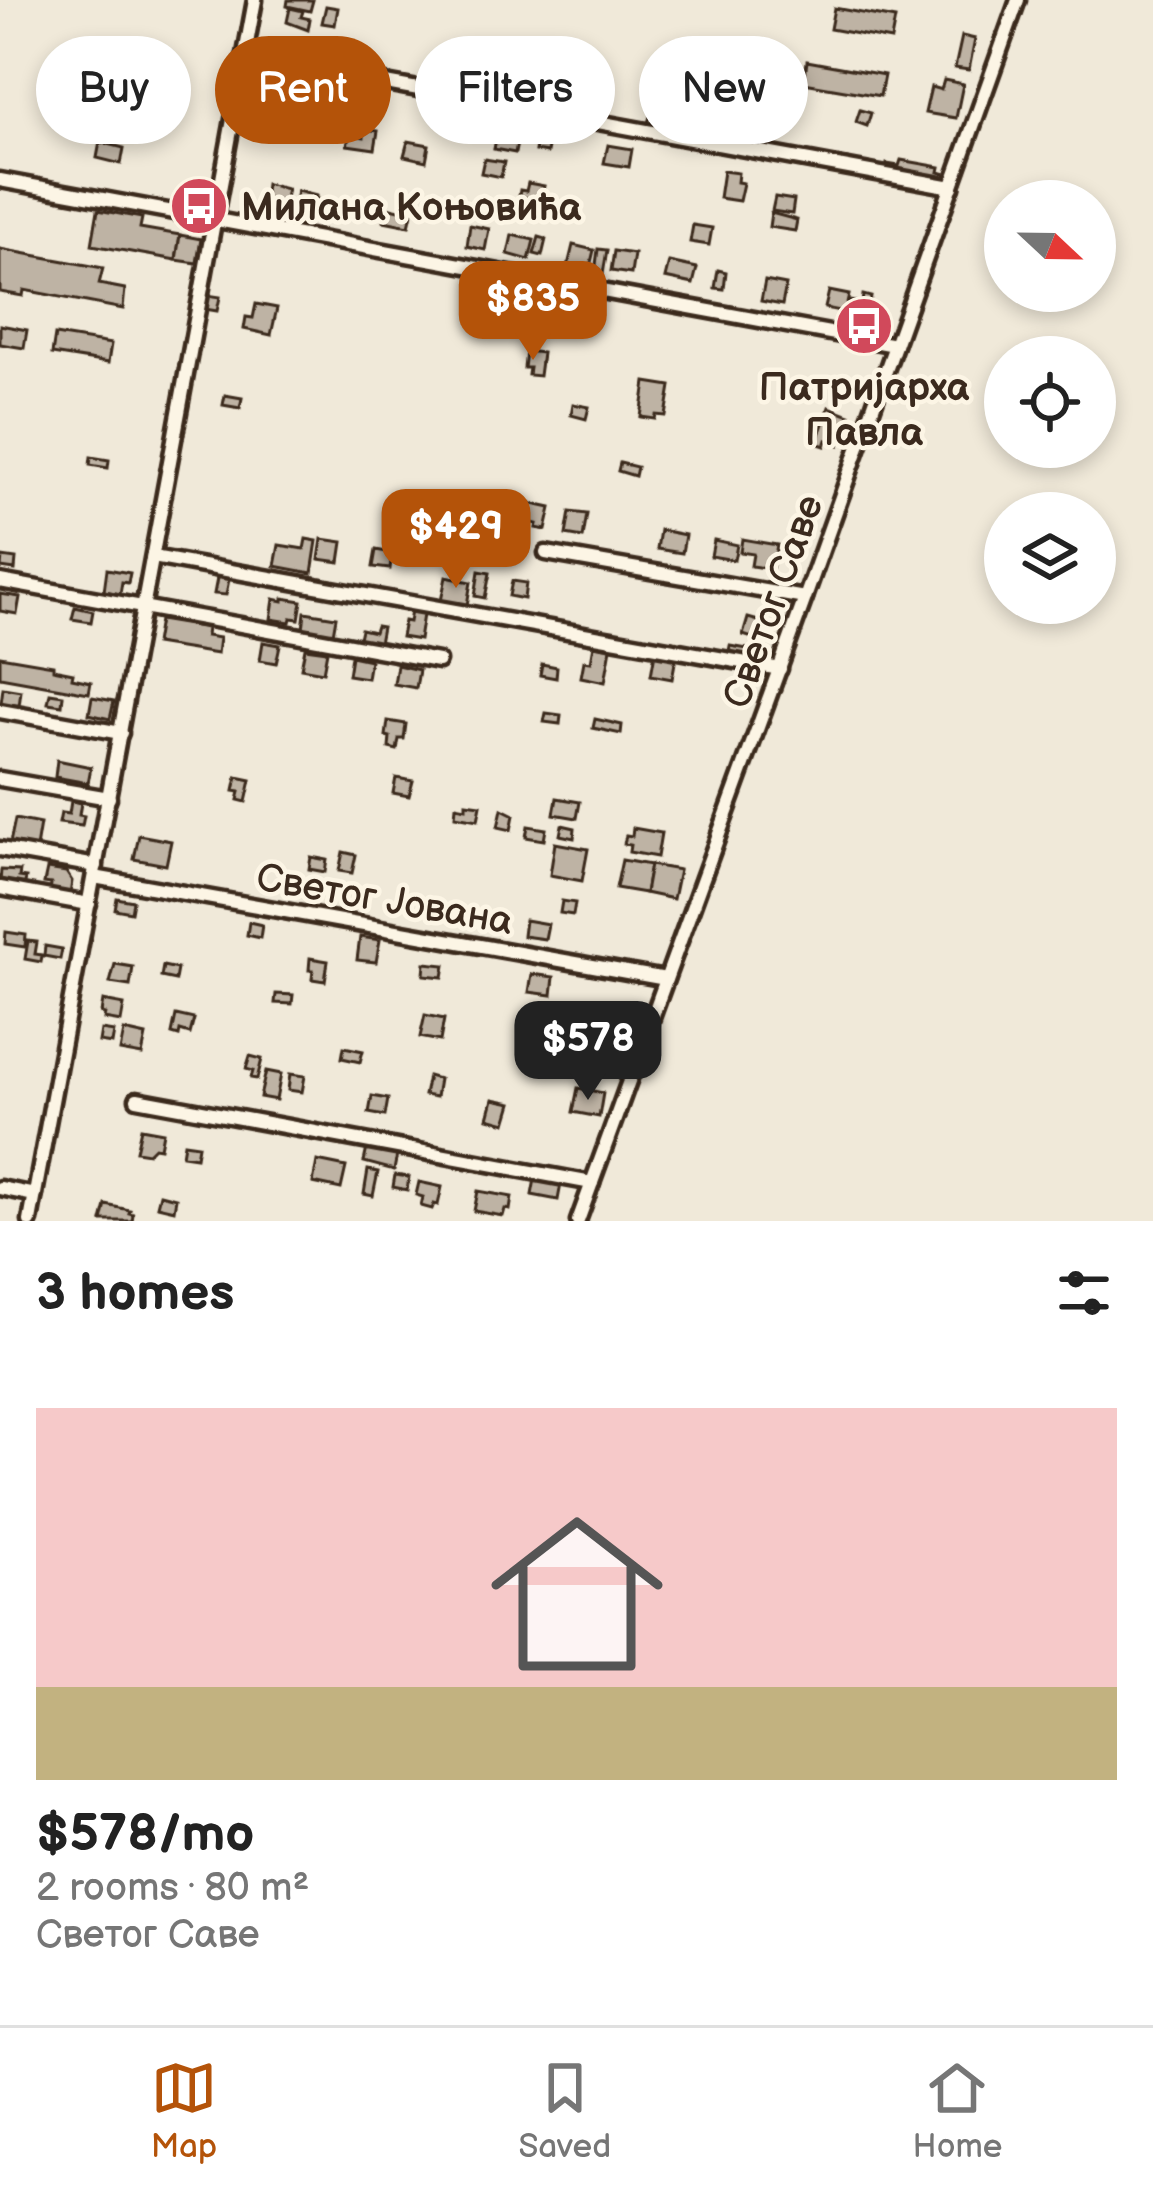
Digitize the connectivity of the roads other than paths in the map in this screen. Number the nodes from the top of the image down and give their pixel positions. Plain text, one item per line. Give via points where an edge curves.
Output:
1 (255, 0) edge
2 (1018, 0) edge
3 (248, 36) edge
4 (391, 84) edge
5 (228, 144) edge
6 (0, 180) edge
7 (952, 187) junction
8 (214, 220) junction
9 (895, 345) junction
10 (547, 554) dead end
11 (153, 557) junction
12 (0, 580) edge
13 (806, 598) junction
14 (144, 608) junction
15 (438, 661) dead end
16 (780, 669) junction
17 (0, 711) edge
18 (121, 733) junction
19 (0, 778) edge
20 (109, 798) junction
21 (0, 849) edge
22 (95, 871) junction
23 (0, 888) edge
24 (89, 904) junction
25 (666, 979) junction
26 (137, 1099) dead end
27 (592, 1183) junction
28 (0, 1188) edge
29 (35, 1195) junction
30 (30, 1221) edge
31 (578, 1221) edge

1 - 3 street
2 - 7 street, Светог Саве
4 - 7 street
5 - 8 street
6 - 8 street
7 - 9 street, Светог Саве
8 - 9 street
8 - 11 street
9 - 13 street, Светог Саве
10 - 13 street
11 - 14 street
11 - 16 street
12 - 14 street
13 - 16 street, Светог Саве
14 - 15 street
14 - 18 street
16 - 25 street, Светог Саве
17 - 18 street
18 - 20 street
19 - 20 street
20 - 22 street
21 - 22 street, Светог Јована
22 - 24 street
22 - 25 street, Светог Јована
23 - 24 street
24 - 29 street
25 - 27 street, Светог Саве
26 - 27 street
27 - 31 street, Светог Саве
28 - 29 street
29 - 30 street

